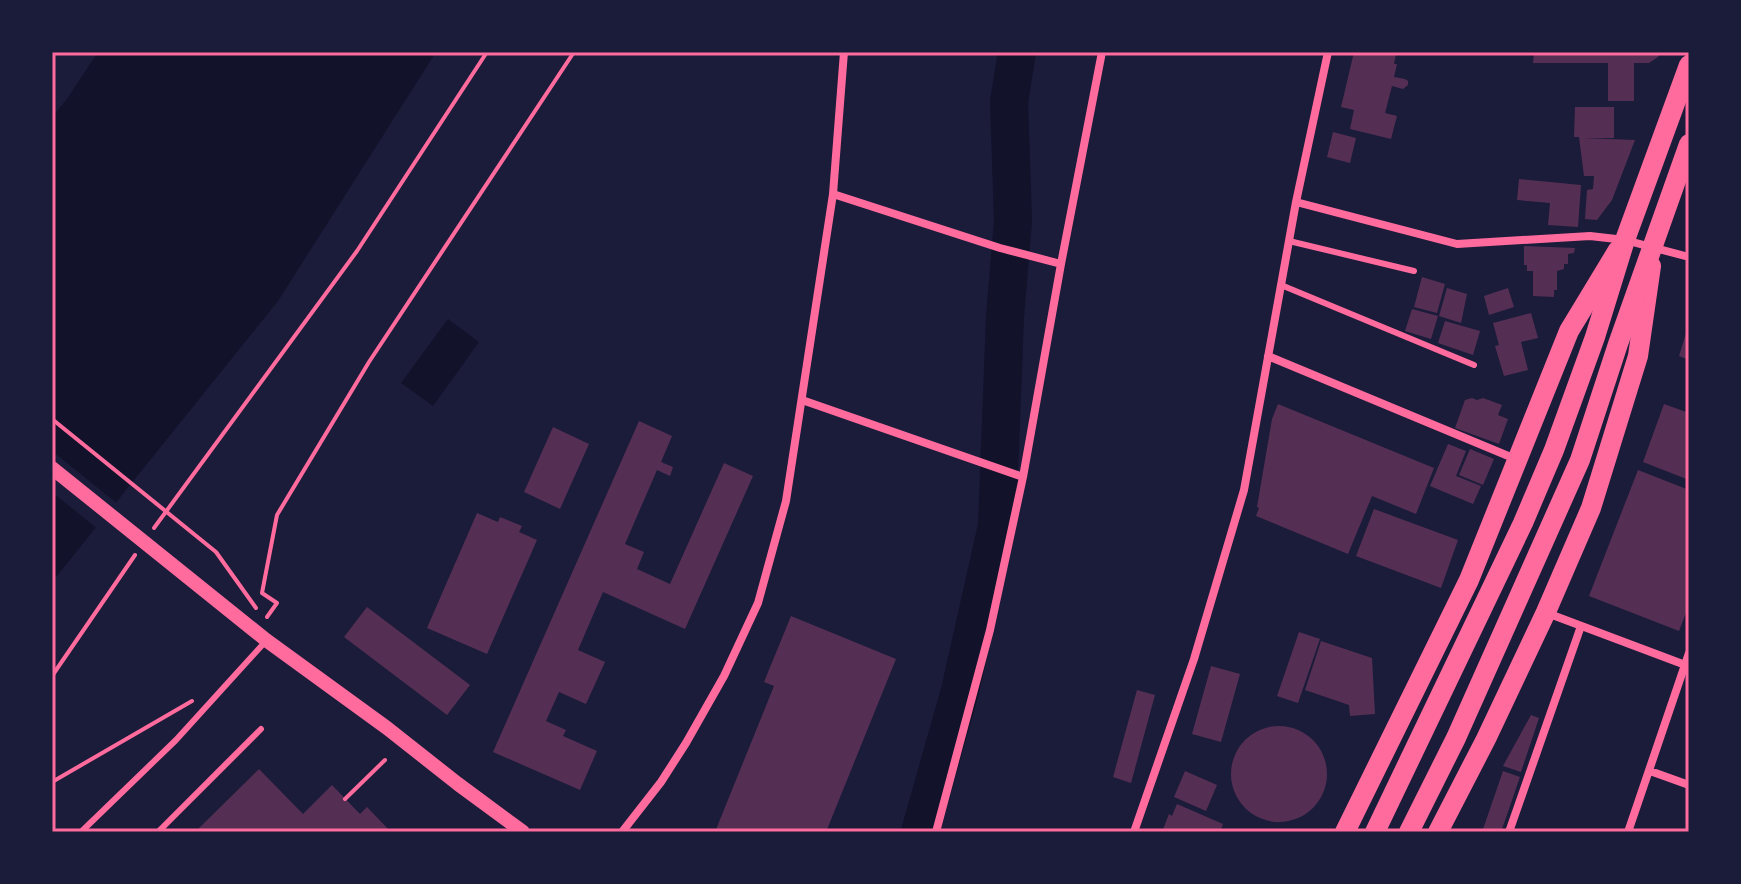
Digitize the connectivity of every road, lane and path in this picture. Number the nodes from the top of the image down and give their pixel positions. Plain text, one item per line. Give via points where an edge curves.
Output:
1 (487, 52) edge
2 (574, 52) edge
3 (844, 52) edge
4 (1102, 52) edge
5 (1328, 52) edge
6 (1689, 65) edge
7 (1689, 144) edge
8 (833, 194) junction
9 (1296, 202) junction
10 (1625, 240) junction
11 (1289, 241) junction
12 (1654, 247) junction
13 (1689, 257) edge
14 (1061, 264) junction
15 (1414, 271) dead end
16 (1281, 285) junction
17 (1268, 356) junction
18 (1474, 365) dead end
19 (802, 400) junction
20 (52, 419) edge
21 (1518, 461) junction
22 (52, 468) edge
23 (1023, 477) junction
24 (147, 538) dead end
25 (138, 551) dead end
26 (258, 610) dead end
27 (1546, 612) junction
28 (267, 617) dead end
29 (1581, 626) junction
30 (266, 640) junction
31 (1689, 653) edge
32 (1687, 665) edge
33 (52, 676) edge
34 (232, 678) junction
35 (261, 729) dead end
36 (385, 760) dead end
37 (1650, 771) junction
38 (52, 782) edge
39 (1689, 785) edge
40 (345, 799) dead end
41 (81, 832) edge
42 (158, 832) edge
43 (523, 832) edge
44 (622, 832) edge
45 (936, 832) edge
46 (1134, 832) edge
47 (1345, 832) edge
48 (1375, 832) edge
49 (1409, 832) edge
50 (1438, 832) edge
51 (1509, 832) edge
52 (1628, 832) edge

1 - 24 path via 357,251
2 - 28 path via 369,362 277,515 262,593 277,603
3 - 8 street
4 - 14 street
5 - 9 street
6 - 10 main road
7 - 12 main road
8 - 14 street
8 - 19 street
9 - 10 street via 1457,244 1590,236
9 - 11 street
10 - 12 street
10 - 21 main road via 1569,331
10 - 48 main road via 1554,450
11 - 15 lane
11 - 16 street
12 - 13 street
12 - 27 main road via 1638,356 1622,411 1591,508
12 - 49 main road via 1580,460
14 - 23 street
16 - 17 street
16 - 18 lane
17 - 21 street
17 - 46 street via 1244,490 1194,659
19 - 23 street
19 - 44 street via 786,501 758,603 686,743
20 - 26 path via 216,552
21 - 47 main road via 1469,580
22 - 30 street
23 - 45 street via 990,630
25 - 33 path
27 - 29 street
27 - 50 main road
29 - 32 street
29 - 51 street
30 - 34 lane
30 - 43 street
31 - 32 street
32 - 37 street
34 - 38 path
34 - 41 lane
35 - 42 lane
36 - 40 path
37 - 39 street
37 - 52 street

